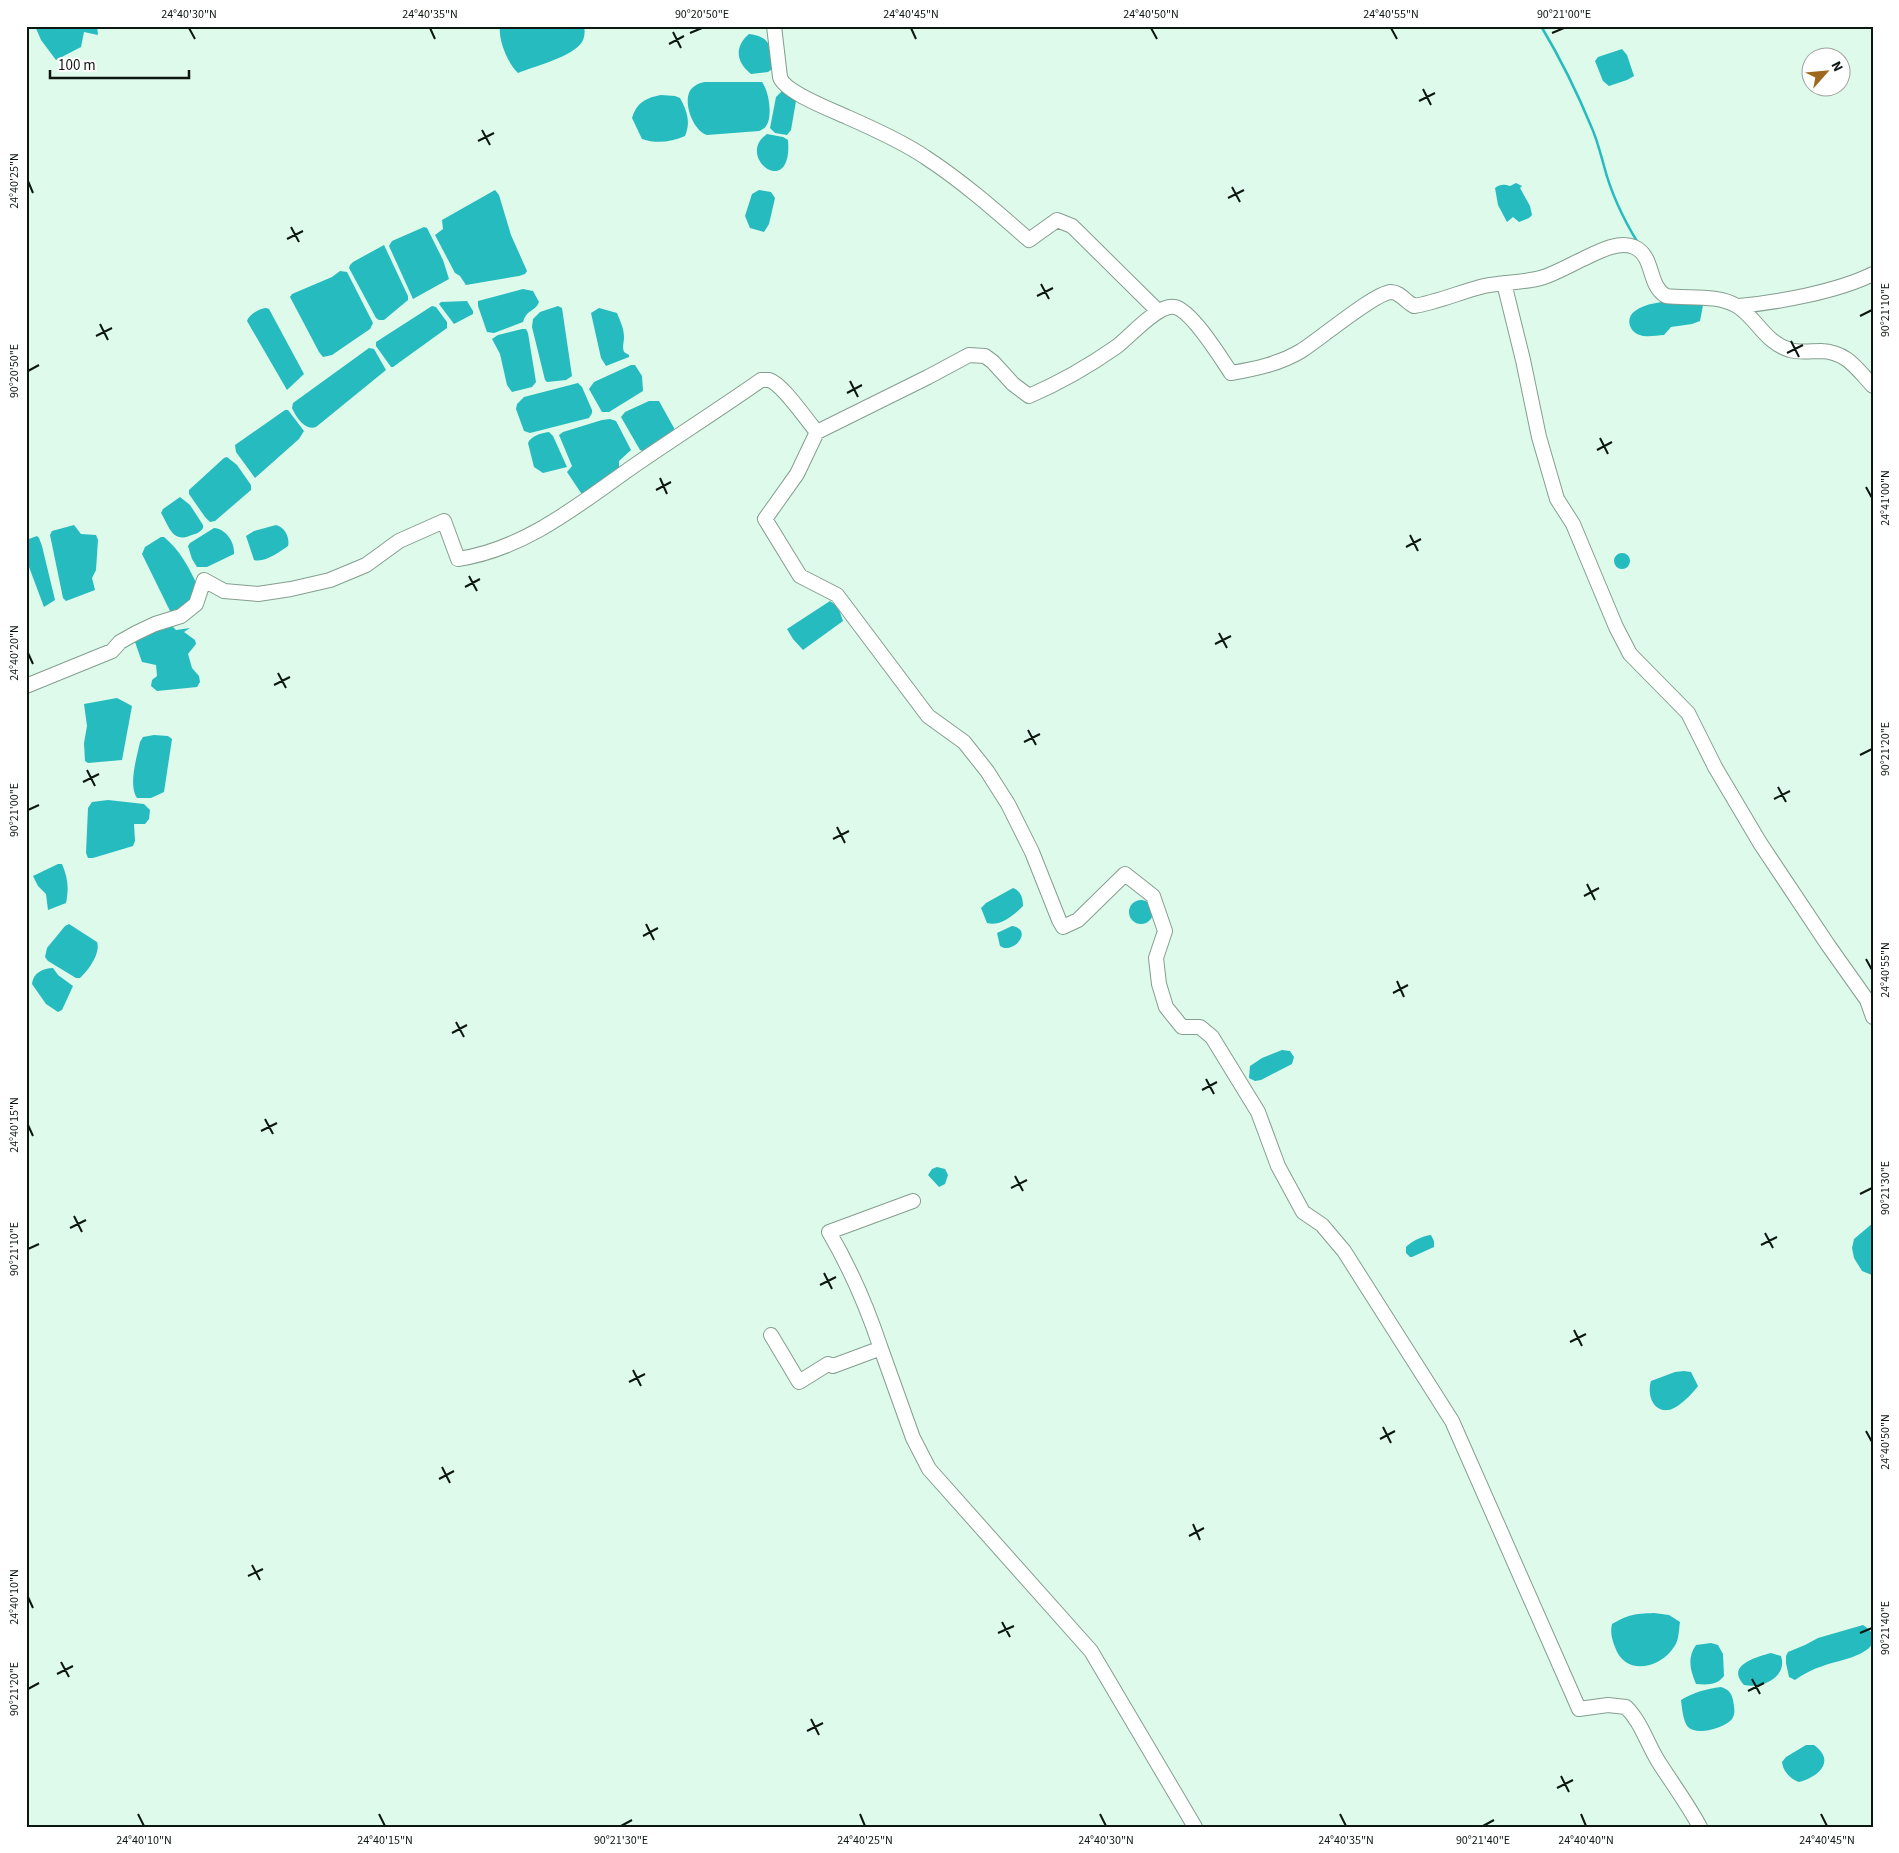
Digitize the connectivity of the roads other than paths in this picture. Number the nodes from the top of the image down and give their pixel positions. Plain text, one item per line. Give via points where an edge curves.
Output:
1 (774, 26) edge
2 (1873, 274) edge
3 (1504, 282) junction
4 (1738, 306) junction
5 (1158, 311) junction
6 (1873, 386) edge
7 (817, 432) junction
8 (26, 686) edge
9 (1873, 1017) edge
10 (912, 1201) dead end
11 (771, 1335) dead end
12 (880, 1346) junction
13 (1196, 1827) edge
14 (1700, 1827) edge

1 - 5 street via 781,81 804,97 924,156 1030,240 1057,220 1072,226
2 - 4 street via 1806,294
3 - 4 street via 1544,277 1606,249 1628,245 1646,256 1660,293 1714,299
3 - 5 street via 1414,306 1398,294 1388,293 1300,352 1264,367 1231,373 1195,322 1176,307
3 - 9 street via 1539,437 1557,499 1573,524 1616,628 1630,654 1688,713 1715,767 1760,843 1867,1000
4 - 6 street via 1762,332 1781,345 1790,350 1842,355
5 - 7 street via 1117,346 1029,396 985,356 969,355
7 - 8 street via 774,383 761,380 557,518 526,538 502,548 458,559 444,521 399,541 366,565 330,580 258,594 224,591 204,580 196,604 182,616 156,624 120,642 112,651
7 - 14 street via 797,474 765,519 800,576 837,595 928,716 964,742 987,771 1032,852 1063,927 1078,920 1125,874 1153,896 1165,930 1156,958 1166,1007 1182,1027 1200,1028 1212,1037 1258,1112 1278,1166 1303,1212 1322,1225 1344,1251 1452,1421 1579,1709 1608,1705 1626,1707 1636,1717 1658,1760
10 - 12 street via 829,1232 868,1310
11 - 12 street via 799,1382 828,1364 833,1366
12 - 13 street via 913,1438 929,1469 1091,1651

